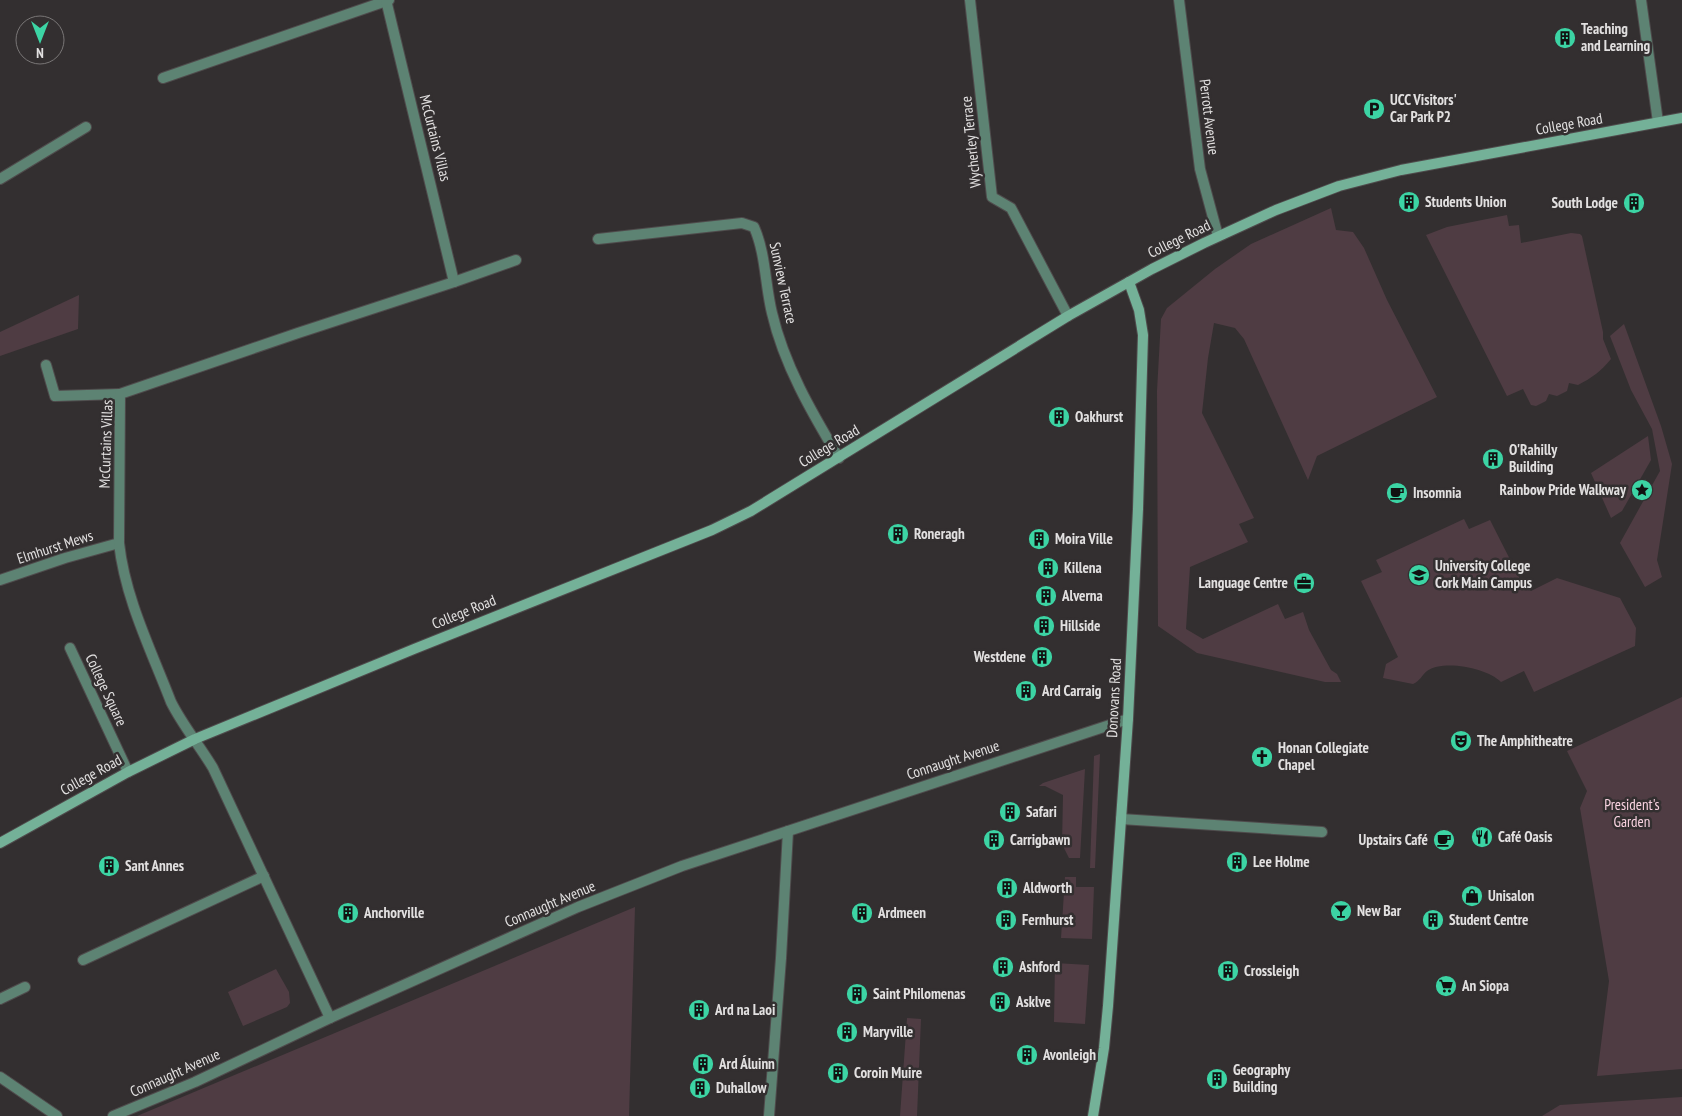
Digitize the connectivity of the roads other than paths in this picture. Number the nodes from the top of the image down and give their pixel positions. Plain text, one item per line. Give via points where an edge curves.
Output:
1 (387, 0) edge
2 (970, 0) edge
3 (1179, 0) edge
4 (1641, 0) edge
5 (163, 78) dead end
6 (1682, 118) edge
7 (1658, 122) junction
8 (86, 127) dead end
9 (0, 179) edge
10 (1218, 236) junction
11 (598, 239) dead end
12 (516, 260) dead end
13 (454, 282) junction
14 (1129, 282) junction
15 (1068, 316) junction
16 (46, 366) dead end
17 (120, 394) junction
18 (839, 458) junction
19 (119, 543) junction
20 (0, 580) edge
21 (70, 648) dead end
22 (1128, 719) junction
23 (195, 738) junction
24 (128, 772) junction
25 (1121, 819) junction
26 (788, 831) junction
27 (1322, 832) dead end
28 (0, 843) edge
29 (264, 876) junction
30 (83, 960) dead end
31 (25, 987) dead end
32 (0, 999) edge
33 (330, 1018) junction
34 (0, 1077) edge
35 (57, 1116) edge
36 (113, 1116) edge
37 (769, 1116) edge
38 (1093, 1116) edge

1 - 5 street, McCurtains Villas
1 - 13 street, McCurtains Villas
2 - 15 street, Wycherley Terrace via 992,197 1011,208
3 - 10 street, Perrott Avenue via 1200,169
4 - 7 street
6 - 7 street, College Road
7 - 10 street, College Road via 1372,176 1310,196
8 - 9 street
10 - 14 street, College Road
11 - 18 street, Sunview Terrace via 742,224 754,227 760,240 772,314 788,364
12 - 13 street, McCurtains Villas
13 - 17 street, McCurtains Villas
14 - 15 street, College Road
14 - 22 street, Donovans Road via 1144,335
15 - 18 street, College Road
16 - 17 street via 55,396
17 - 19 street, McCurtains Villas
18 - 23 street, College Road via 751,511 712,530
19 - 20 street, Elmhurst Mews
19 - 23 street, McCurtains Villas via 128,591 175,711
21 - 24 street, College Square
22 - 25 street, Donovans Road
22 - 26 street, Connaught Avenue
23 - 24 street, College Road
23 - 29 street via 213,768
24 - 28 street, College Road
25 - 27 street
25 - 38 street, Donovans Road via 1107,1014
26 - 33 street, Connaught Avenue via 682,866 578,906
26 - 37 street
29 - 30 street
29 - 33 street
31 - 32 street
33 - 36 street, Connaught Avenue via 196,1082
34 - 35 street

